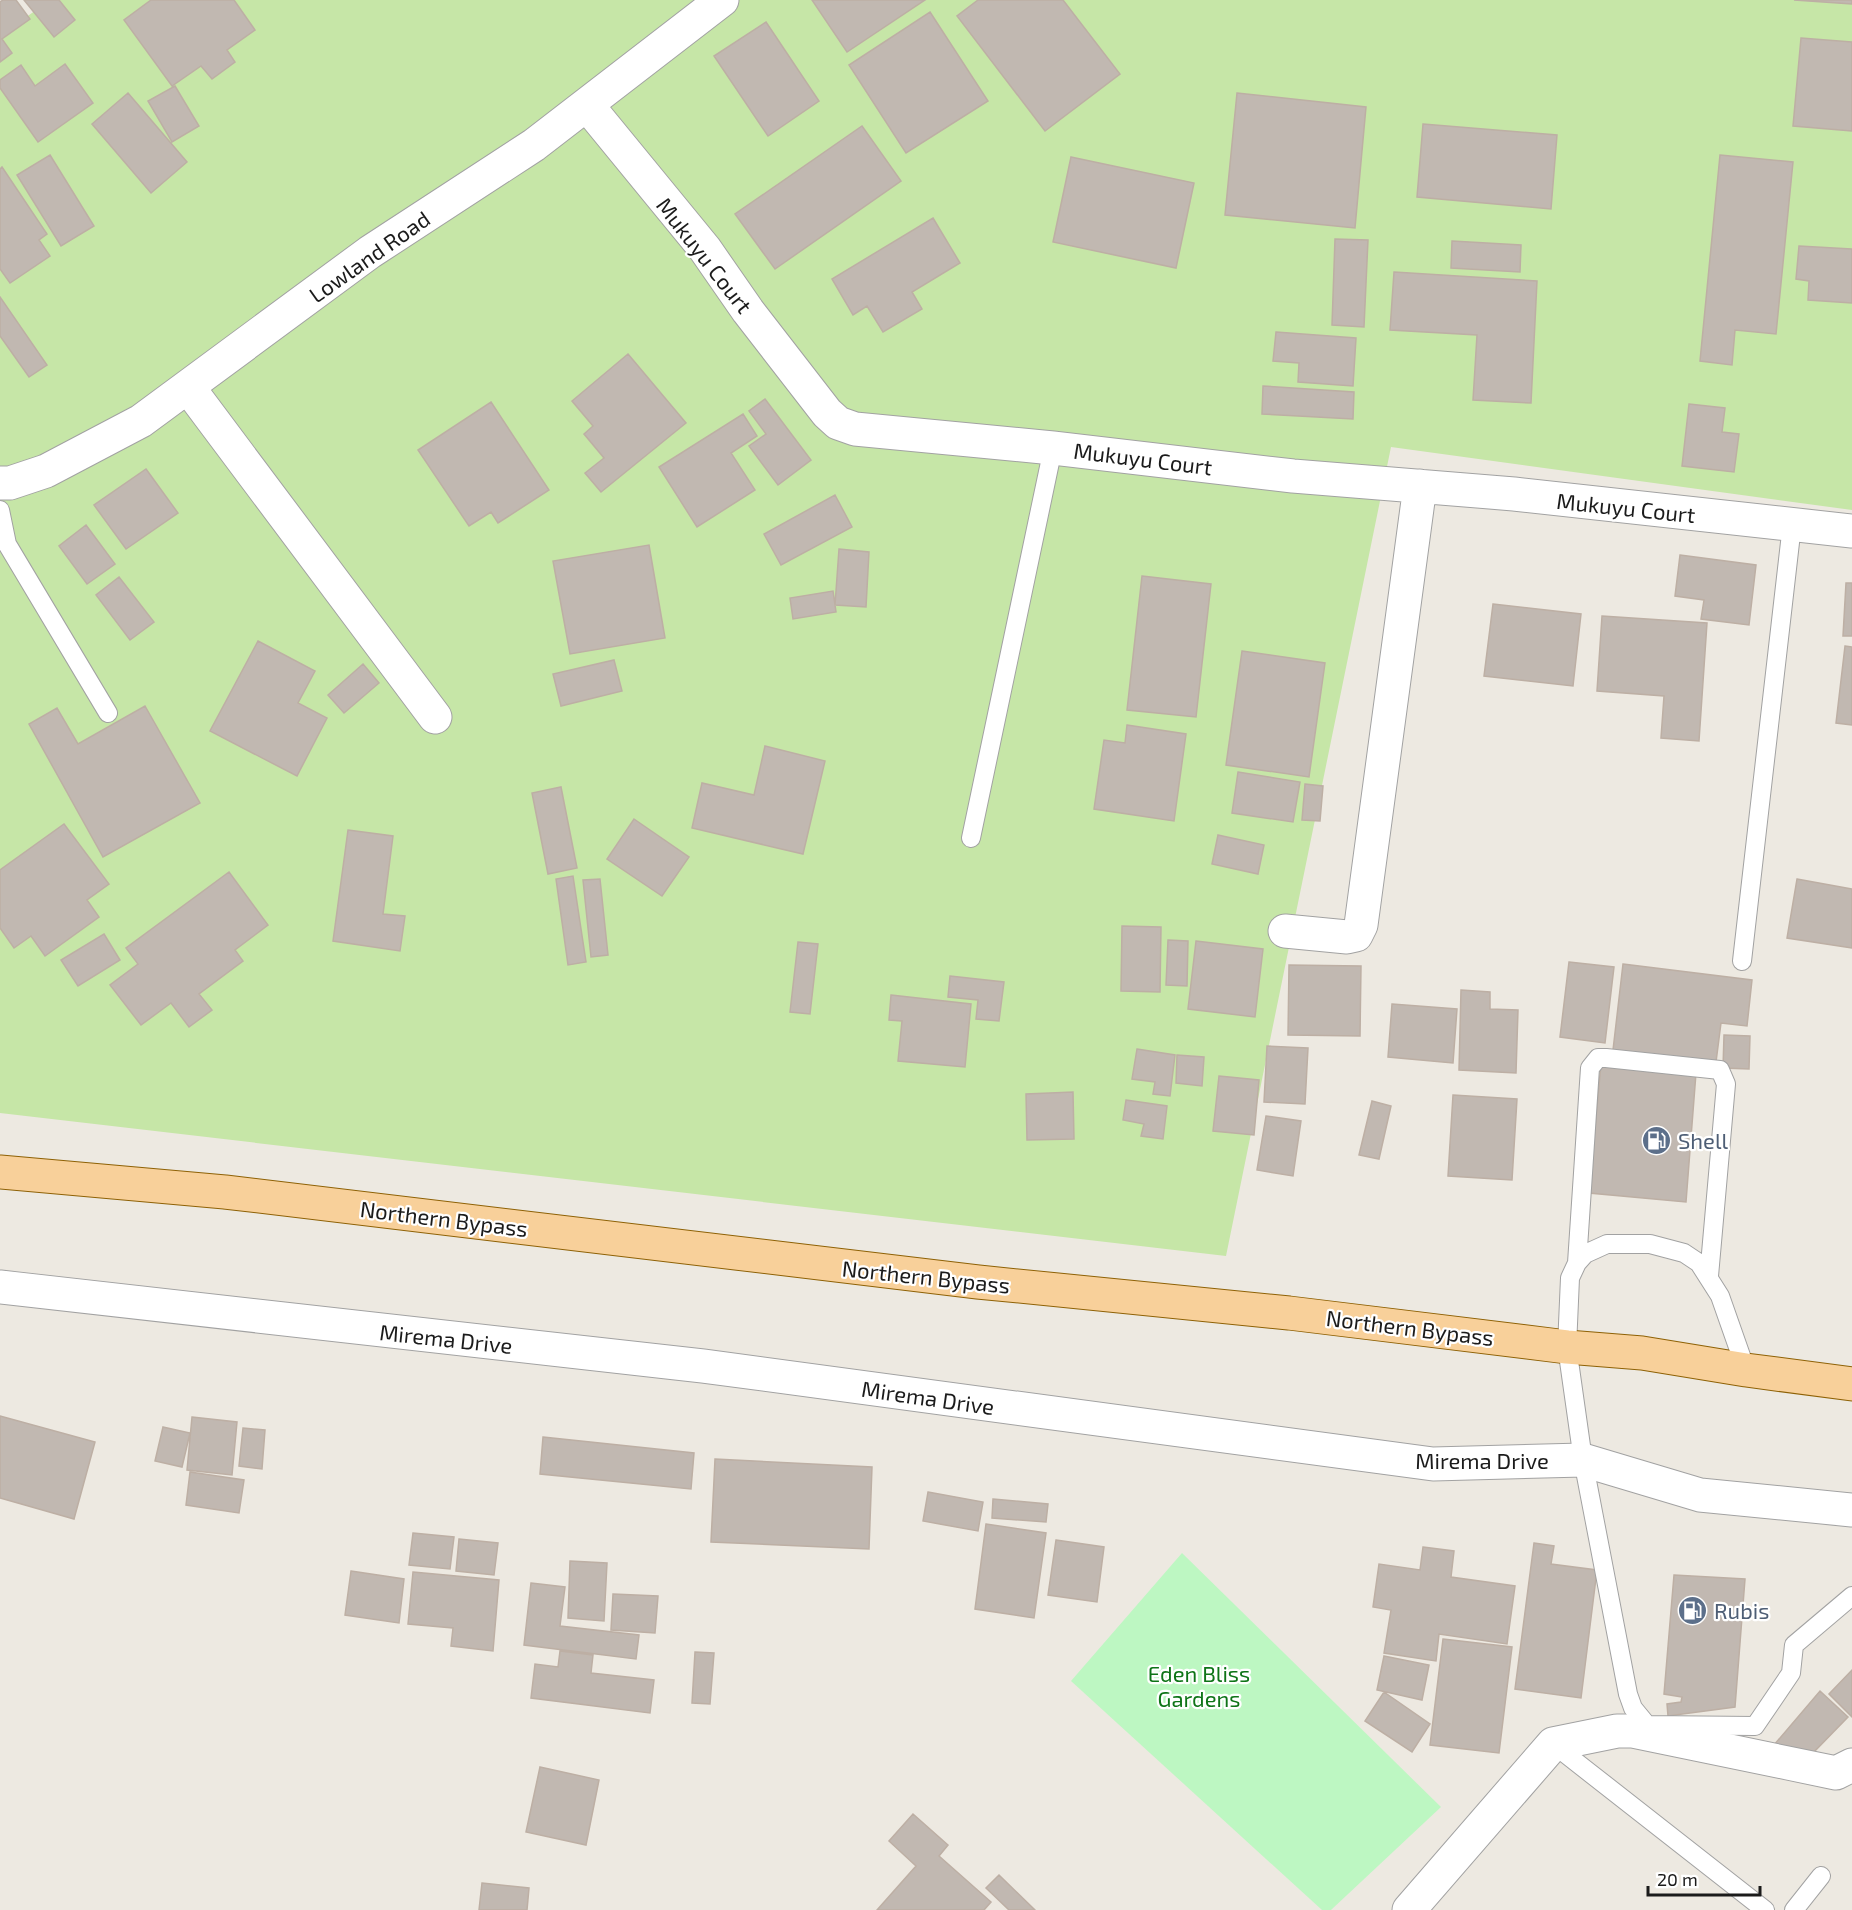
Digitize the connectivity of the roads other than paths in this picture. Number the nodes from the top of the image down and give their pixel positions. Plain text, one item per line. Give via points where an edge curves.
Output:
1 (722, 0) edge
2 (587, 105) junction
3 (188, 387) junction
4 (1053, 448) junction
5 (0, 483) edge
6 (1420, 486) junction
7 (0, 510) edge
8 (1792, 525) junction
9 (1852, 531) edge
10 (108, 713) dead end
11 (435, 717) dead end
12 (971, 838) dead end
13 (1285, 931) dead end
14 (1742, 961) dead end
15 (0, 1172) edge
16 (1577, 1263) junction
17 (1709, 1276) junction
18 (0, 1287) edge
19 (1567, 1347) junction
20 (1746, 1371) junction
21 (1852, 1384) edge
22 (1583, 1460) junction
23 (1852, 1510) edge
24 (1852, 1596) edge
25 (1552, 1744) junction
26 (1852, 1765) edge
27 (1821, 1876) dead end
28 (1409, 1910) edge
29 (1765, 1910) edge
30 (1794, 1910) edge

1 - 2 street, Lowland Road
2 - 3 street, Lowland Road via 534,145 370,252
2 - 4 street, Mukuyu Court via 705,249 748,311 838,423 865,430
3 - 5 street, Lowland Road via 141,421 46,471
3 - 11 street
4 - 6 street, Mukuyu Court via 1293,476
4 - 12 lane
6 - 8 street, Mukuyu Court
6 - 13 street via 1361,925 1356,935 1347,937
7 - 10 lane via 7,544
8 - 9 street, Mukuyu Court
8 - 14 lane
15 - 19 main road, Northern Bypass via 225,1192 978,1282 1300,1314
16 - 17 lane via 1585,1254 1607,1244 1650,1244 1684,1253
16 - 17 lane via 1590,1068 1598,1058 1606,1058 1724,1073
16 - 19 lane via 1570,1278
17 - 20 lane
18 - 22 street, Mirema Drive via 703,1366 1433,1464
19 - 20 main road, Northern Bypass via 1641,1353
19 - 22 lane
20 - 21 main road, Northern Bypass
22 - 23 street, Mirema Drive via 1700,1495
22 - 24 lane via 1628,1694 1647,1725 1755,1726 1791,1673 1794,1645
25 - 26 street via 1633,1731 1836,1773
25 - 28 street
25 - 29 lane
27 - 30 lane

